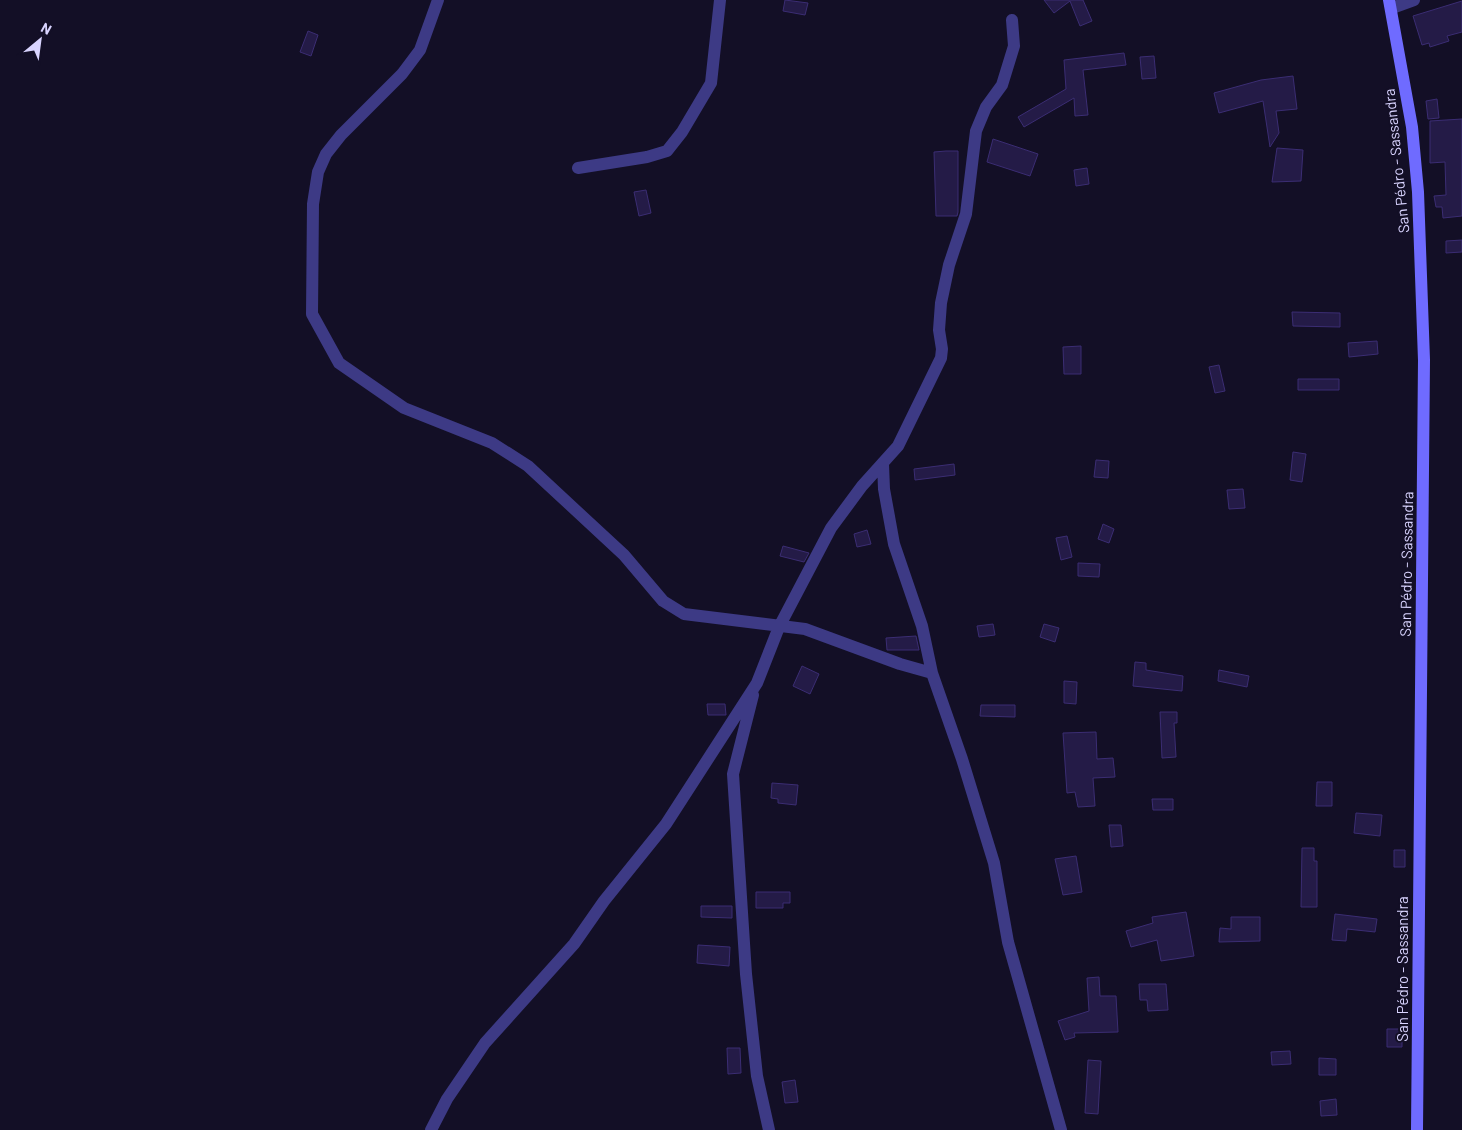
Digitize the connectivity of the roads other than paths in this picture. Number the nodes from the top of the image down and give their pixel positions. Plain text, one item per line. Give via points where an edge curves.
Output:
1 (438, 0) edge
2 (720, 0) edge
3 (1414, 0) edge
4 (1390, 4) edge
5 (1012, 20) dead end
6 (578, 168) dead end
7 (883, 464) junction
8 (779, 627) junction
9 (932, 673) junction
10 (757, 682) junction
11 (431, 1130) edge
12 (769, 1130) edge
13 (1061, 1130) edge
14 (1417, 1130) edge

1 - 8 street via 420,50 402,74 341,135 326,154 318,172 312,213 312,314 339,363 404,408 492,443 528,466 624,555 663,600 684,614
2 - 6 street via 711,83 667,151
3 - 4 street
4 - 14 main road, San Pédro - Sassandra via 1412,128 1418,192 1423,330
5 - 7 street via 1014,46 1002,85 986,107 976,131 966,214 949,265 941,303 941,358 898,446
7 - 8 street via 830,528
7 - 9 street via 894,544 922,626
8 - 9 street via 805,629
8 - 10 street
9 - 13 street via 994,863 1008,942
10 - 11 street via 666,824 574,944 486,1043 447,1099
10 - 12 street via 733,774 746,974 757,1076

